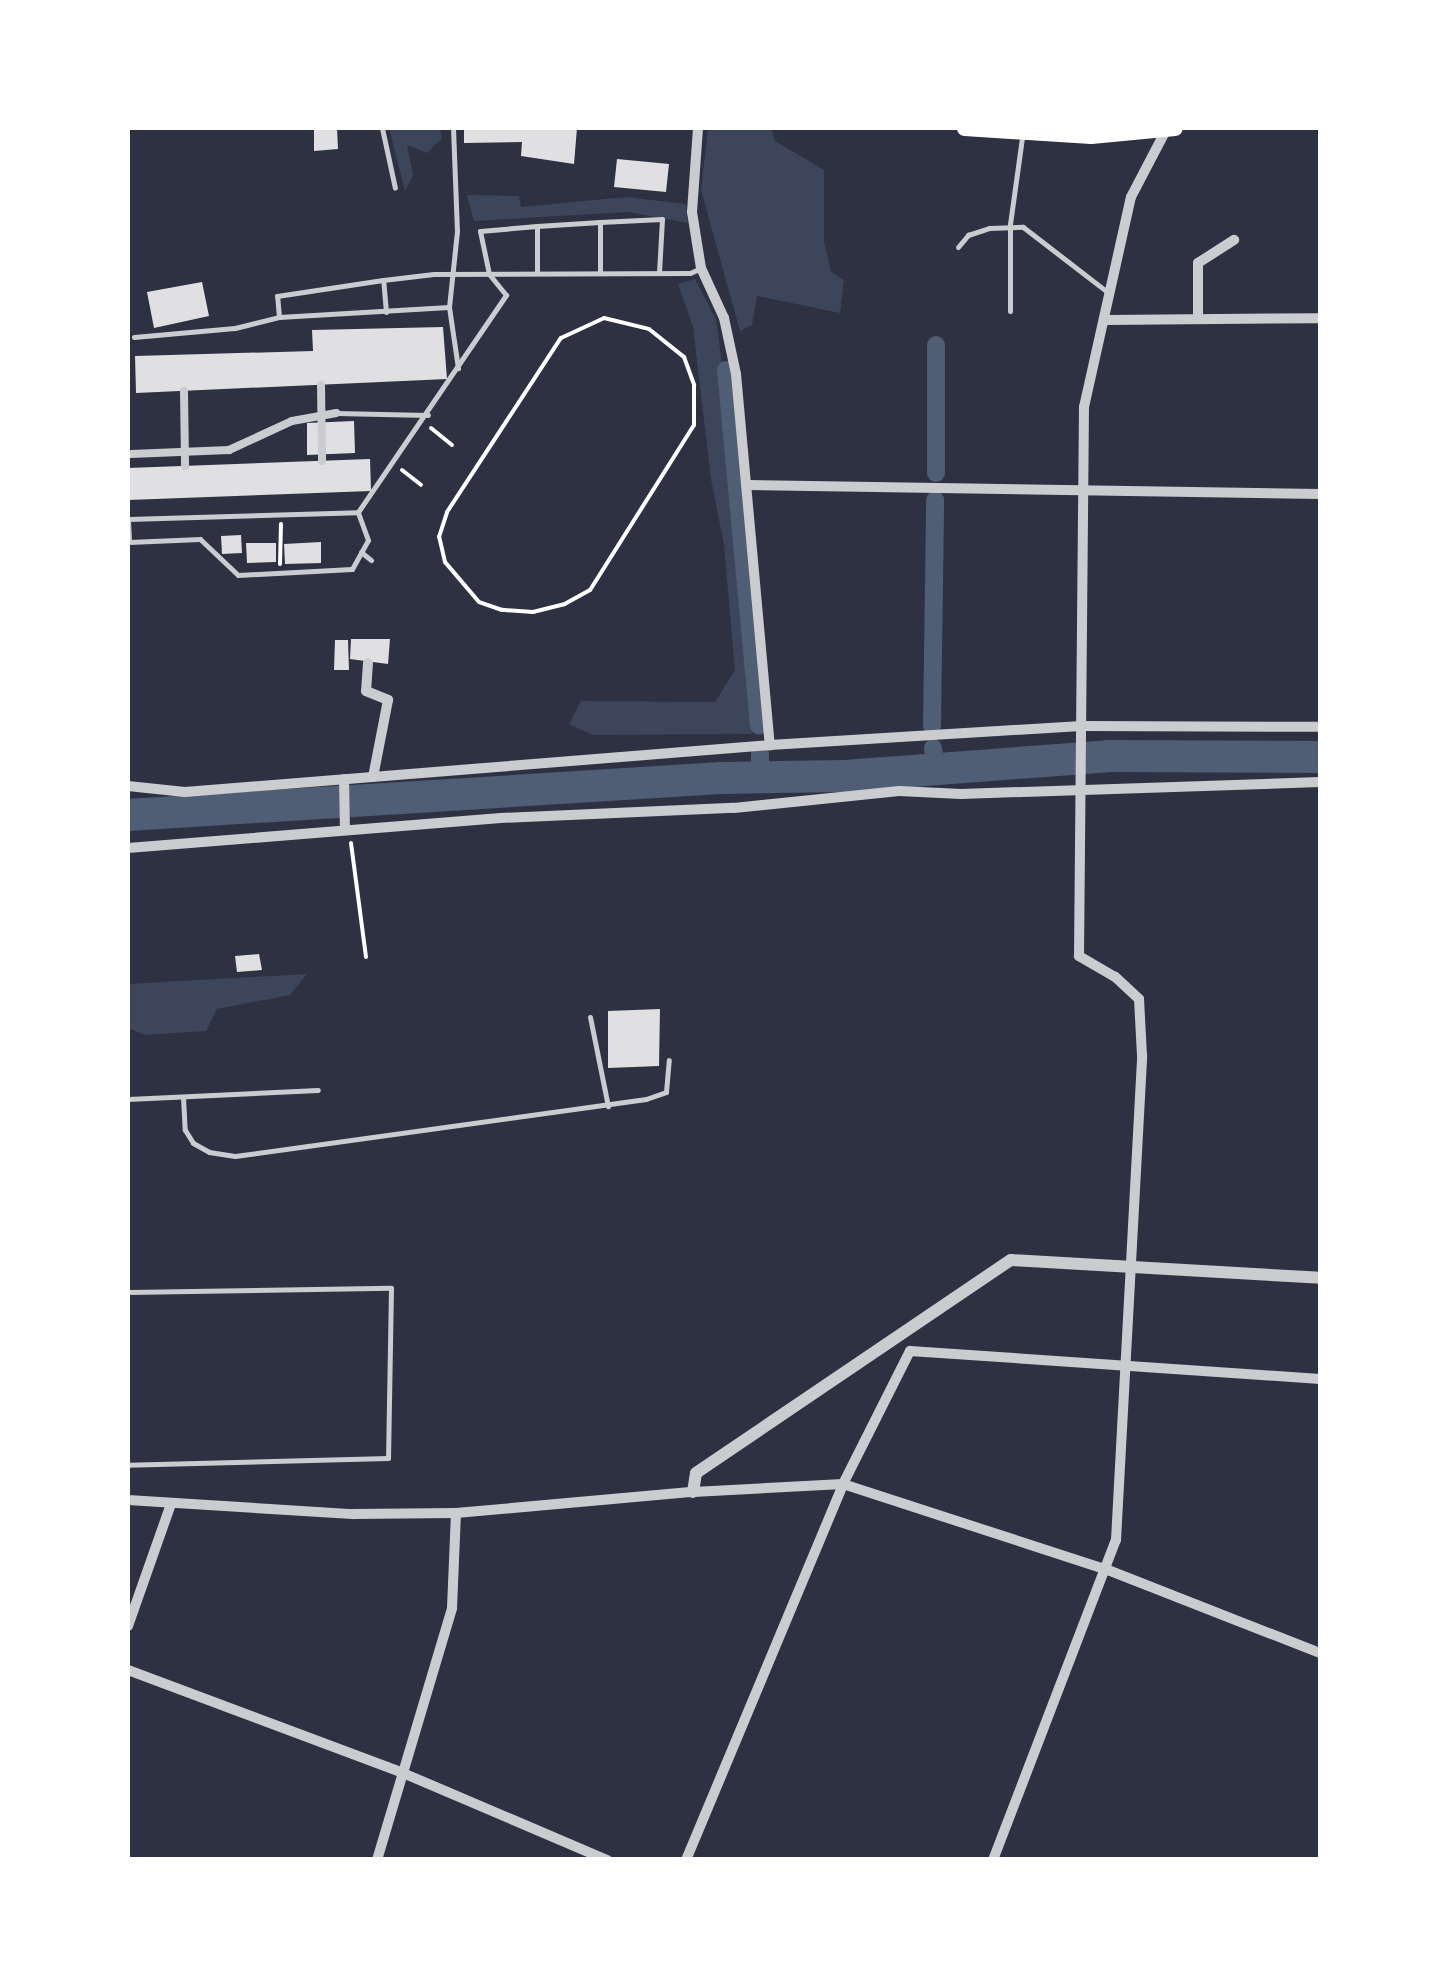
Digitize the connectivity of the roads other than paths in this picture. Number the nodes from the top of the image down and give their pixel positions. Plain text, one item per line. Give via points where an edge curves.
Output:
1 (382, 128) edge
2 (454, 128) edge
3 (698, 128) edge
4 (964, 128) edge
5 (1171, 129) edge
6 (1090, 132) edge
7 (1023, 134) junction
8 (395, 188) dead end
9 (600, 222) junction
10 (1010, 224) junction
11 (537, 226) junction
12 (1234, 240) dead end
13 (958, 247) dead end
14 (700, 268) junction
15 (537, 273) junction
16 (600, 273) junction
17 (660, 273) junction
18 (450, 274) junction
19 (489, 274) junction
20 (383, 280) junction
21 (1112, 296) junction
22 (449, 307) junction
23 (1010, 311) dead end
24 (386, 312) junction
25 (279, 317) junction
26 (1320, 318) edge
27 (1198, 319) junction
28 (1106, 320) junction
29 (134, 338) dead end
30 (458, 370) junction
31 (320, 385) dead end
32 (184, 391) dead end
33 (336, 413) joint
34 (428, 414) junction
35 (131, 454) dead end
36 (322, 461) dead end
37 (185, 466) dead end
38 (746, 485) junction
39 (1082, 490) junction
40 (1320, 494) edge
41 (358, 512) junction
42 (128, 520) edge
43 (361, 552) junction
44 (371, 560) dead end
45 (368, 664) dead end
46 (1081, 726) junction
47 (1320, 727) edge
48 (770, 745) junction
49 (373, 777) junction
50 (344, 778) junction
51 (1320, 782) edge
52 (128, 786) edge
53 (1080, 787) junction
54 (345, 830) junction
55 (128, 848) edge
56 (590, 1016) dead end
57 (669, 1060) dead end
58 (318, 1090) dead end
59 (183, 1097) junction
60 (128, 1100) edge
61 (608, 1106) junction
62 (1128, 1264) junction
63 (1320, 1278) edge
64 (128, 1292) edge
65 (1127, 1368) junction
66 (1320, 1380) edge
67 (128, 1465) edge
68 (843, 1484) junction
69 (693, 1492) junction
70 (128, 1500) edge
71 (171, 1504) junction
72 (456, 1512) junction
73 (1108, 1570) junction
74 (128, 1626) edge
75 (1320, 1653) edge
76 (128, 1670) edge
77 (403, 1773) junction
78 (376, 1860) edge
79 (607, 1860) edge
80 (686, 1860) edge
81 (993, 1860) edge

1 - 8 lane
2 - 18 lane
3 - 14 street via 692,212
4 - 7 main road
5 - 6 main road
5 - 21 street via 1131,197
6 - 7 main road
7 - 10 lane
9 - 11 lane
9 - 16 lane
9 - 17 lane via 662,219
10 - 13 lane via 968,235
10 - 21 lane via 1023,227
10 - 23 lane
11 - 15 lane
11 - 19 lane via 480,230
12 - 27 street via 1198,263
14 - 17 lane
14 - 38 street via 728,337
15 - 16 lane
15 - 19 lane
16 - 17 lane
18 - 19 lane
18 - 20 lane
18 - 22 lane
19 - 30 lane via 506,295
20 - 24 lane
20 - 25 lane via 277,296
21 - 28 street
22 - 24 lane
22 - 30 lane
24 - 25 lane
25 - 29 lane
26 - 27 street
27 - 28 street
28 - 39 street via 1084,407
30 - 34 lane
31 - 36 street
32 - 37 street
33 - 34 lane
33 - 35 street via 292,420 229,450
34 - 41 lane
38 - 39 street
38 - 48 street
39 - 40 street
39 - 46 street
41 - 42 lane
41 - 43 lane via 368,540
42 - 43 lane via 129,542 200,538 238,575 352,569
43 - 44 lane
45 - 49 street via 366,691 388,700
46 - 47 street
46 - 48 street
46 - 53 street
48 - 49 street
49 - 50 street
50 - 52 street via 185,792
50 - 54 street
51 - 53 street
53 - 54 street via 899,791 734,808
53 - 62 street via 1079,956 1140,999
54 - 55 street
56 - 61 lane
57 - 61 lane via 666,1092
58 - 59 lane
59 - 60 lane
59 - 61 lane via 193,1144 235,1156
62 - 63 street
62 - 65 street
62 - 69 street via 1011,1260 696,1473
64 - 67 lane via 391,1288 388,1458
65 - 66 street
65 - 68 street via 910,1350
65 - 73 street via 1116,1540
68 - 69 street
68 - 73 street
68 - 80 street
69 - 72 street
70 - 71 street
71 - 72 street
71 - 74 street
72 - 77 street via 452,1608
73 - 75 street
73 - 81 street
76 - 77 street
77 - 78 street
77 - 79 street

